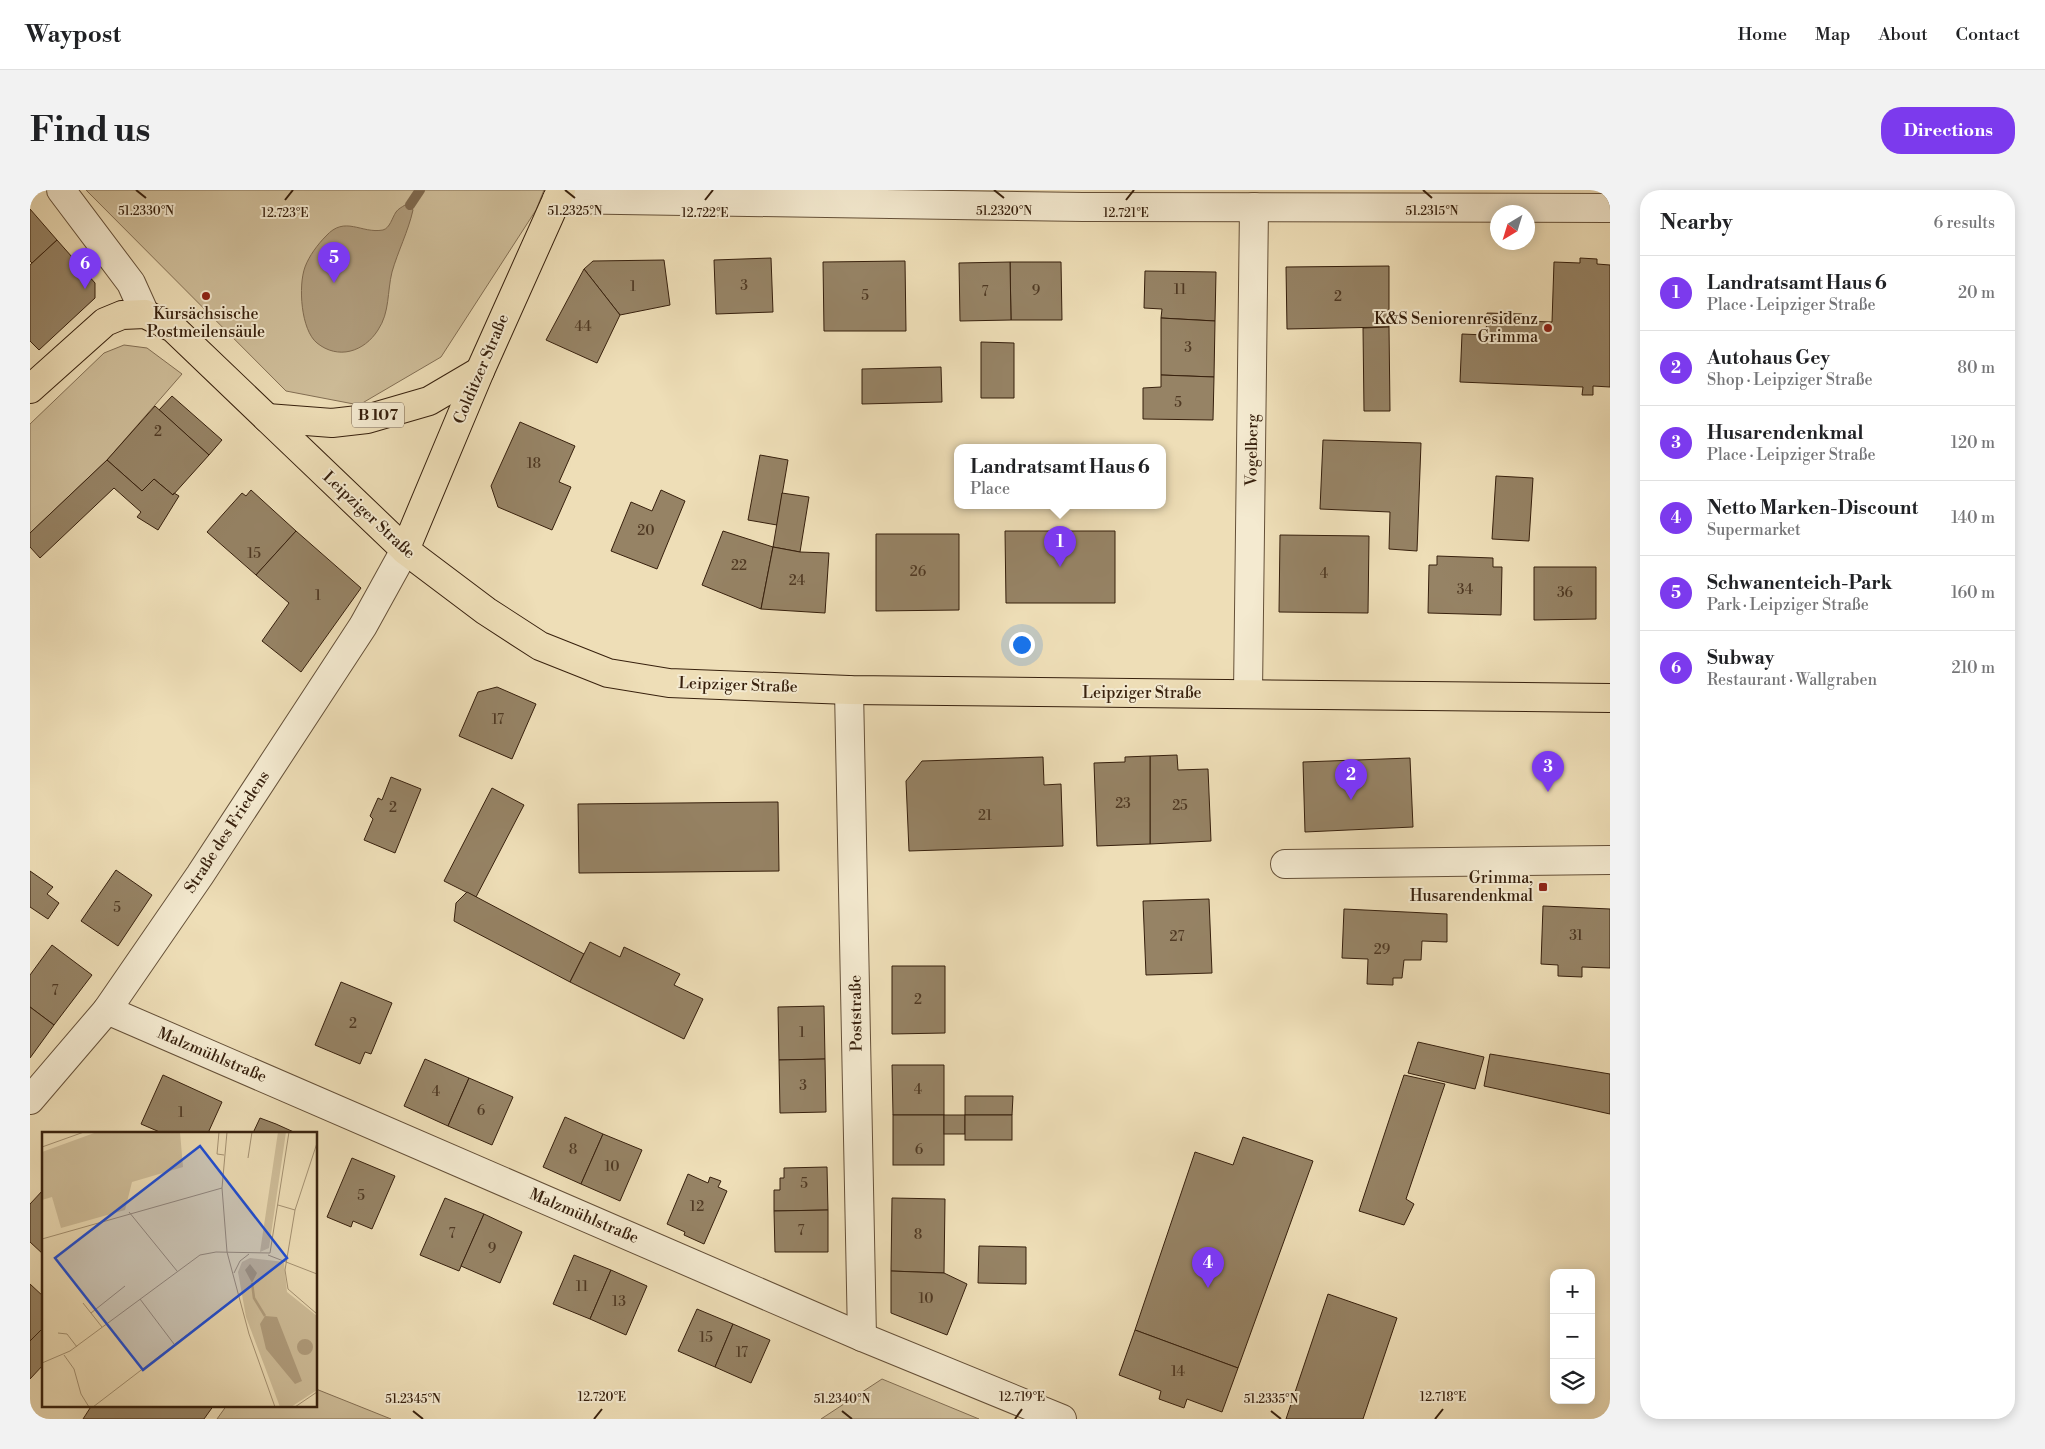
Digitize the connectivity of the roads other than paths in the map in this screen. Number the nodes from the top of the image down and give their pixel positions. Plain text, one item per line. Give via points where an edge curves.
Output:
1 (61, 190) edge
2 (559, 195) edge
3 (1254, 207) junction
4 (1610, 208) edge
5 (144, 314) junction
6 (480, 371) junction
7 (30, 389) edge
8 (267, 418) junction
9 (405, 550) junction
10 (850, 690) junction
11 (1248, 693) junction
12 (1610, 698) edge
13 (1610, 860) edge
14 (1285, 864) dead end
15 (107, 1010) junction
16 (30, 1100) edge
17 (862, 1337) junction
18 (1062, 1419) edge

1 - 5 street via 130,283
2 - 3 street via 1083,207
2 - 6 main road, Colditzer Straße
3 - 4 street
3 - 11 street, Vogelberg
5 - 7 main road via 122,315 105,322
5 - 8 main road, Leipziger Straße via 173,328
6 - 8 main road, B 107 via 429,401 367,419 332,423
6 - 9 main road, Colditzer Straße
8 - 9 main road, Leipziger Straße
9 - 10 main road, Leipziger Straße via 486,611 540,646 608,673 669,683
9 - 15 street, Straße des Friedens via 363,626
10 - 11 main road, Leipziger Straße
10 - 17 street, Poststraße
11 - 12 main road, Leipziger Straße
13 - 14 street
15 - 16 street, Straße des Friedens
15 - 17 street, Malzmühlstraße
17 - 18 street, Malzmühlstraße

